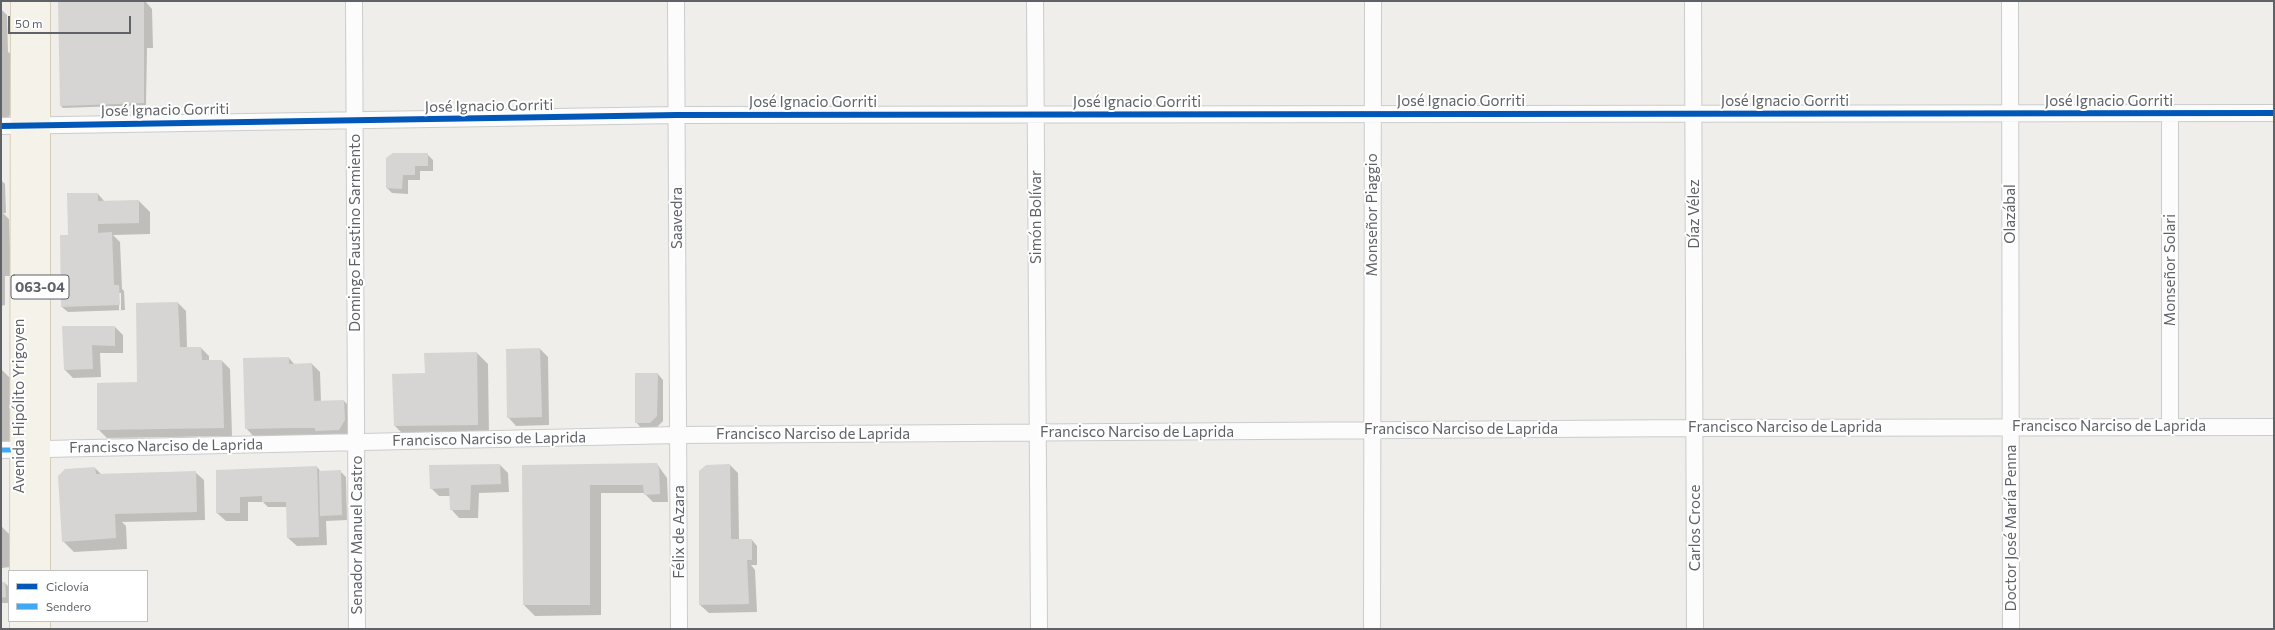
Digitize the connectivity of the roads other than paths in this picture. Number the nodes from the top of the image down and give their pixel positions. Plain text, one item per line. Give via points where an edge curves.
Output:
1 (21, 1) edge
2 (40, 1) edge
3 (354, 1) edge
4 (676, 1) edge
5 (1035, 1) edge
6 (1373, 1) edge
7 (1693, 1) edge
8 (2010, 1) edge
9 (2170, 113) junction
10 (2274, 113) edge
11 (1693, 114) junction
12 (2010, 114) junction
13 (677, 115) junction
14 (1035, 115) junction
15 (1371, 115) junction
16 (354, 121) junction
17 (39, 125) junction
18 (10, 126) edge
19 (2010, 426) junction
20 (2170, 426) junction
21 (2274, 427) edge
22 (1694, 428) junction
23 (1372, 430) junction
24 (1037, 433) junction
25 (678, 434) junction
26 (356, 441) junction
27 (40, 449) junction
28 (10, 450) edge
29 (20, 570) edge
30 (40, 570) edge
31 (357, 629) edge
32 (679, 629) edge
33 (1039, 629) edge
34 (1372, 629) edge
35 (1695, 629) edge
36 (2011, 629) edge

1 - 18 main road, Avenida Hipólito Yrigoyen / 063-04
2 - 17 main road, Avenida Hipólito Yrigoyen / 063-04
3 - 16 street, Domingo Faustino Sarmiento
4 - 13 street, Saavedra
5 - 14 street, Simón Bolívar
6 - 15 street, Monseñor Piaggio
7 - 11 street, Díaz Vélez
8 - 12 street, Olazábal
9 - 10 street, José Ignacio Gorriti
9 - 12 street, José Ignacio Gorriti
9 - 20 street, Monseñor Solari
11 - 12 street, José Ignacio Gorriti
11 - 15 street, José Ignacio Gorriti
11 - 22 street, Díaz Vélez
12 - 19 street, Olazábal
13 - 14 street, José Ignacio Gorriti
13 - 16 street, José Ignacio Gorriti
13 - 25 street, Saavedra
14 - 15 street, José Ignacio Gorriti
14 - 24 street, Simón Bolívar
15 - 23 street, Monseñor Piaggio
16 - 17 street, José Ignacio Gorriti
16 - 26 street, Domingo Faustino Sarmiento
17 - 18 street, José Ignacio Gorriti
17 - 27 main road, Avenida Hipólito Yrigoyen / 063-04
18 - 28 main road, Avenida Hipólito Yrigoyen / 063-04
19 - 20 street, Francisco Narciso de Laprida
19 - 22 street, Francisco Narciso de Laprida
19 - 36 street, Doctor José María Penna
20 - 21 street, Francisco Narciso de Laprida
22 - 23 street, Francisco Narciso de Laprida
22 - 35 street, Carlos Croce
23 - 24 street, Francisco Narciso de Laprida
23 - 34 street, Monseñor Piaggio
24 - 25 street, Francisco Narciso de Laprida
24 - 33 street, Simón Bolívar
25 - 26 street, Francisco Narciso de Laprida
25 - 32 street, Félix de Azara
26 - 27 street, Francisco Narciso de Laprida
26 - 31 street, Senador Manuel Castro
27 - 28 street, Francisco Narciso de Laprida
27 - 30 main road, Avenida Hipólito Yrigoyen / 063-04
28 - 29 main road, Avenida Hipólito Yrigoyen / 063-04

